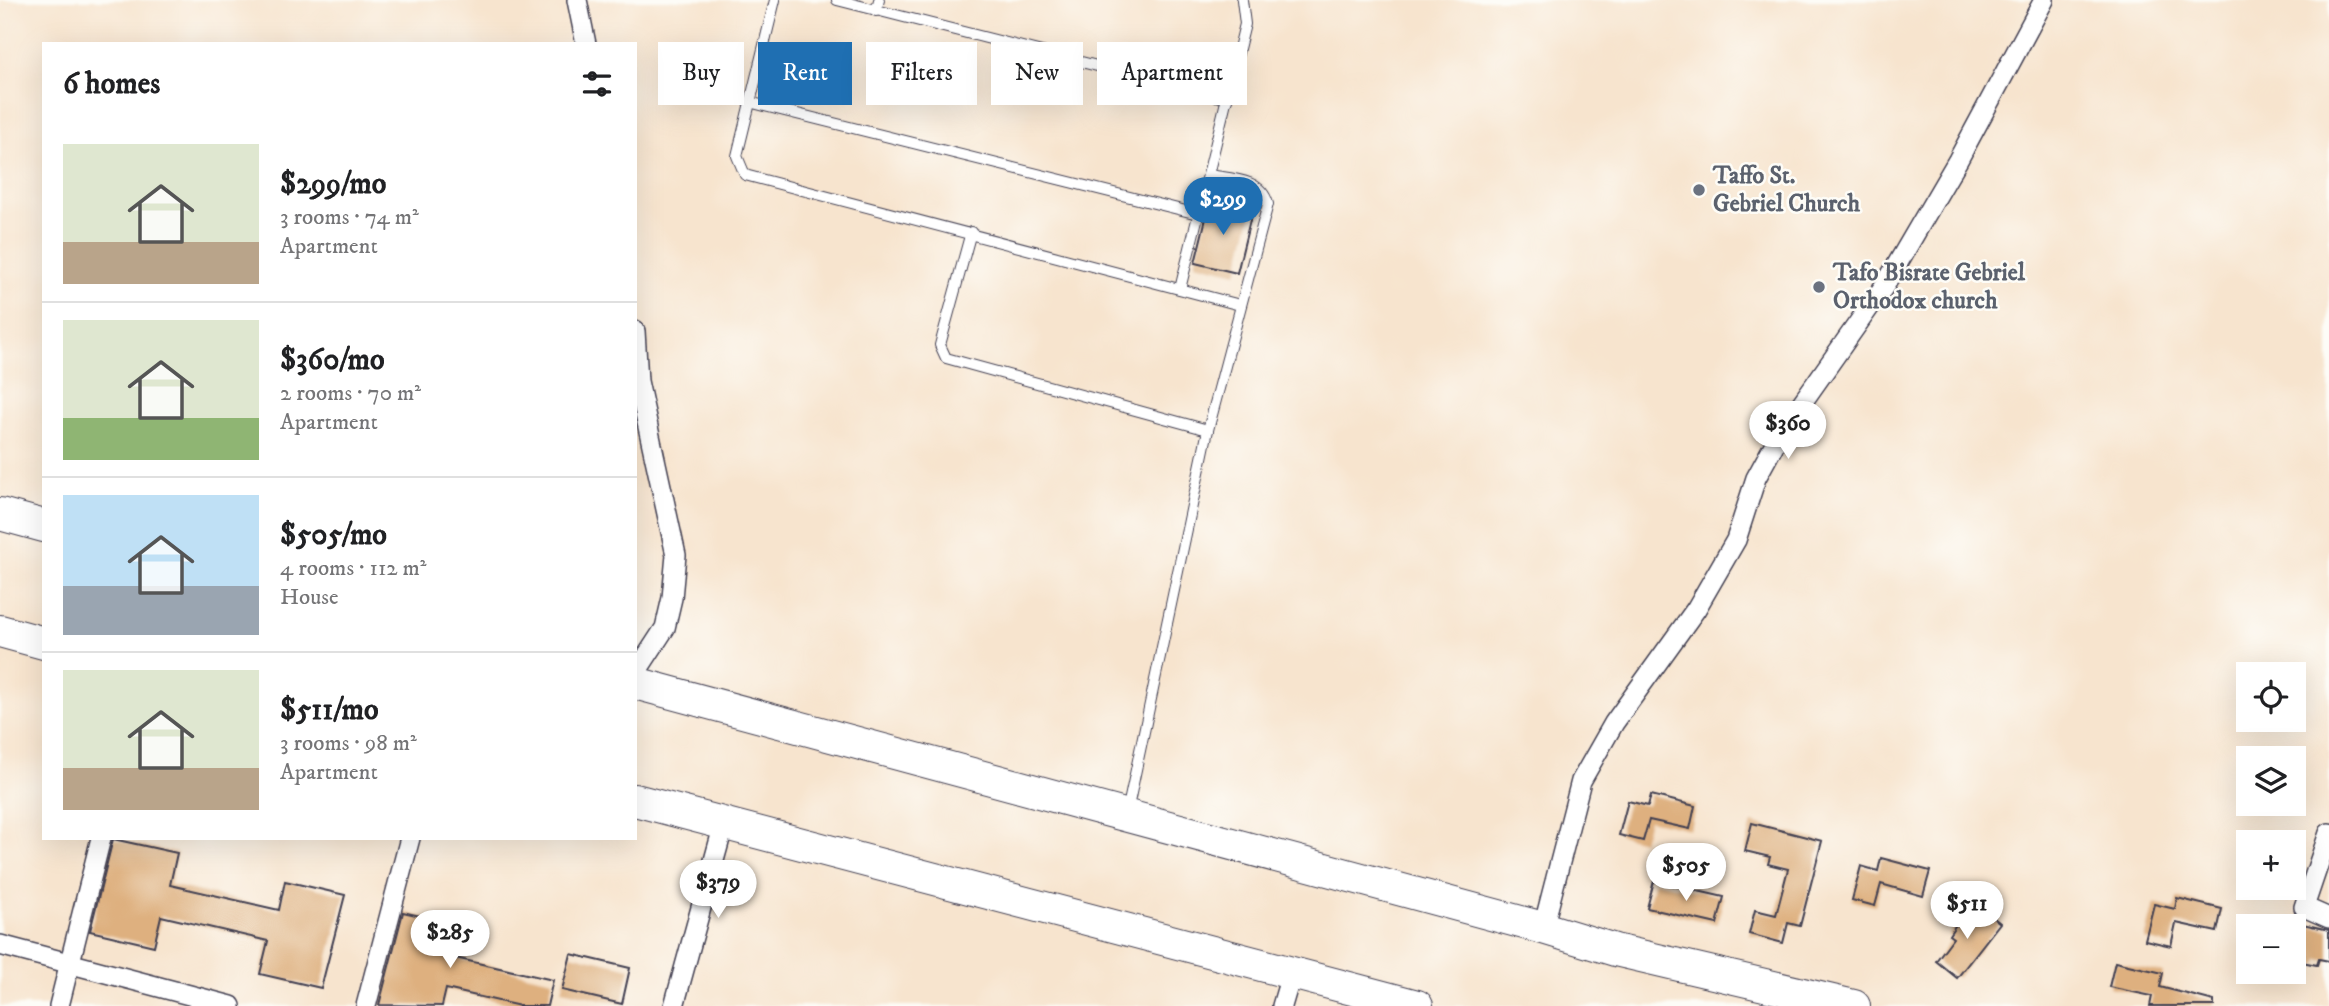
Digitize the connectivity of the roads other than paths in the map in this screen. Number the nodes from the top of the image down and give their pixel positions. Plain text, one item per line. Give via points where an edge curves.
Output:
1 (577, 0) edge
2 (775, 0) edge
3 (837, 0) edge
4 (1242, 0) edge
5 (2045, 0) edge
6 (877, 5) edge
7 (586, 42) edge
8 (1241, 42) edge
9 (1097, 64) edge
10 (749, 102) junction
11 (1226, 105) edge
12 (1209, 175) junction
13 (1198, 214) junction
14 (971, 232) junction
15 (1180, 289) junction
16 (1240, 305) junction
17 (637, 364) edge
18 (1208, 430) junction
19 (0, 514) edge
20 (42, 525) edge
21 (0, 631) edge
22 (42, 642) edge
23 (637, 671) edge
24 (637, 684) edge
25 (637, 801) edge
26 (1126, 816) junction
27 (724, 824) junction
28 (2329, 833) edge
29 (101, 840) edge
30 (410, 840) edge
31 (2329, 918) edge
32 (1543, 928) junction
33 (0, 945) edge
34 (70, 965) junction
35 (1292, 972) junction
36 (59, 1006) edge
37 (231, 1006) edge
38 (366, 1006) edge
39 (674, 1006) edge
40 (1282, 1006) edge
41 (1417, 1006) edge
42 (1854, 1006) edge

1 - 7 street
2 - 10 lane
3 - 6 lane
4 - 8 lane via 1245,24
5 - 32 street via 1885,285 1780,434 1756,478 1736,540 1696,610 1615,723 1581,781
6 - 9 lane
10 - 13 lane
10 - 14 lane via 737,156 745,175
11 - 12 lane
12 - 13 lane
12 - 16 lane via 1254,184 1265,193 1268,204
13 - 15 lane
14 - 15 lane
14 - 18 lane via 940,345 946,358
15 - 16 lane
16 - 18 lane
17 - 23 street via 676,555 665,628
18 - 26 lane
19 - 20 highway
21 - 22 highway
24 - 26 highway
25 - 27 highway
26 - 32 highway
27 - 35 highway
27 - 39 street
28 - 31 street via 2304,907
29 - 34 street
30 - 38 street
32 - 42 highway via 1653,960
33 - 34 street
34 - 36 street
34 - 37 street
35 - 40 street
35 - 41 highway

